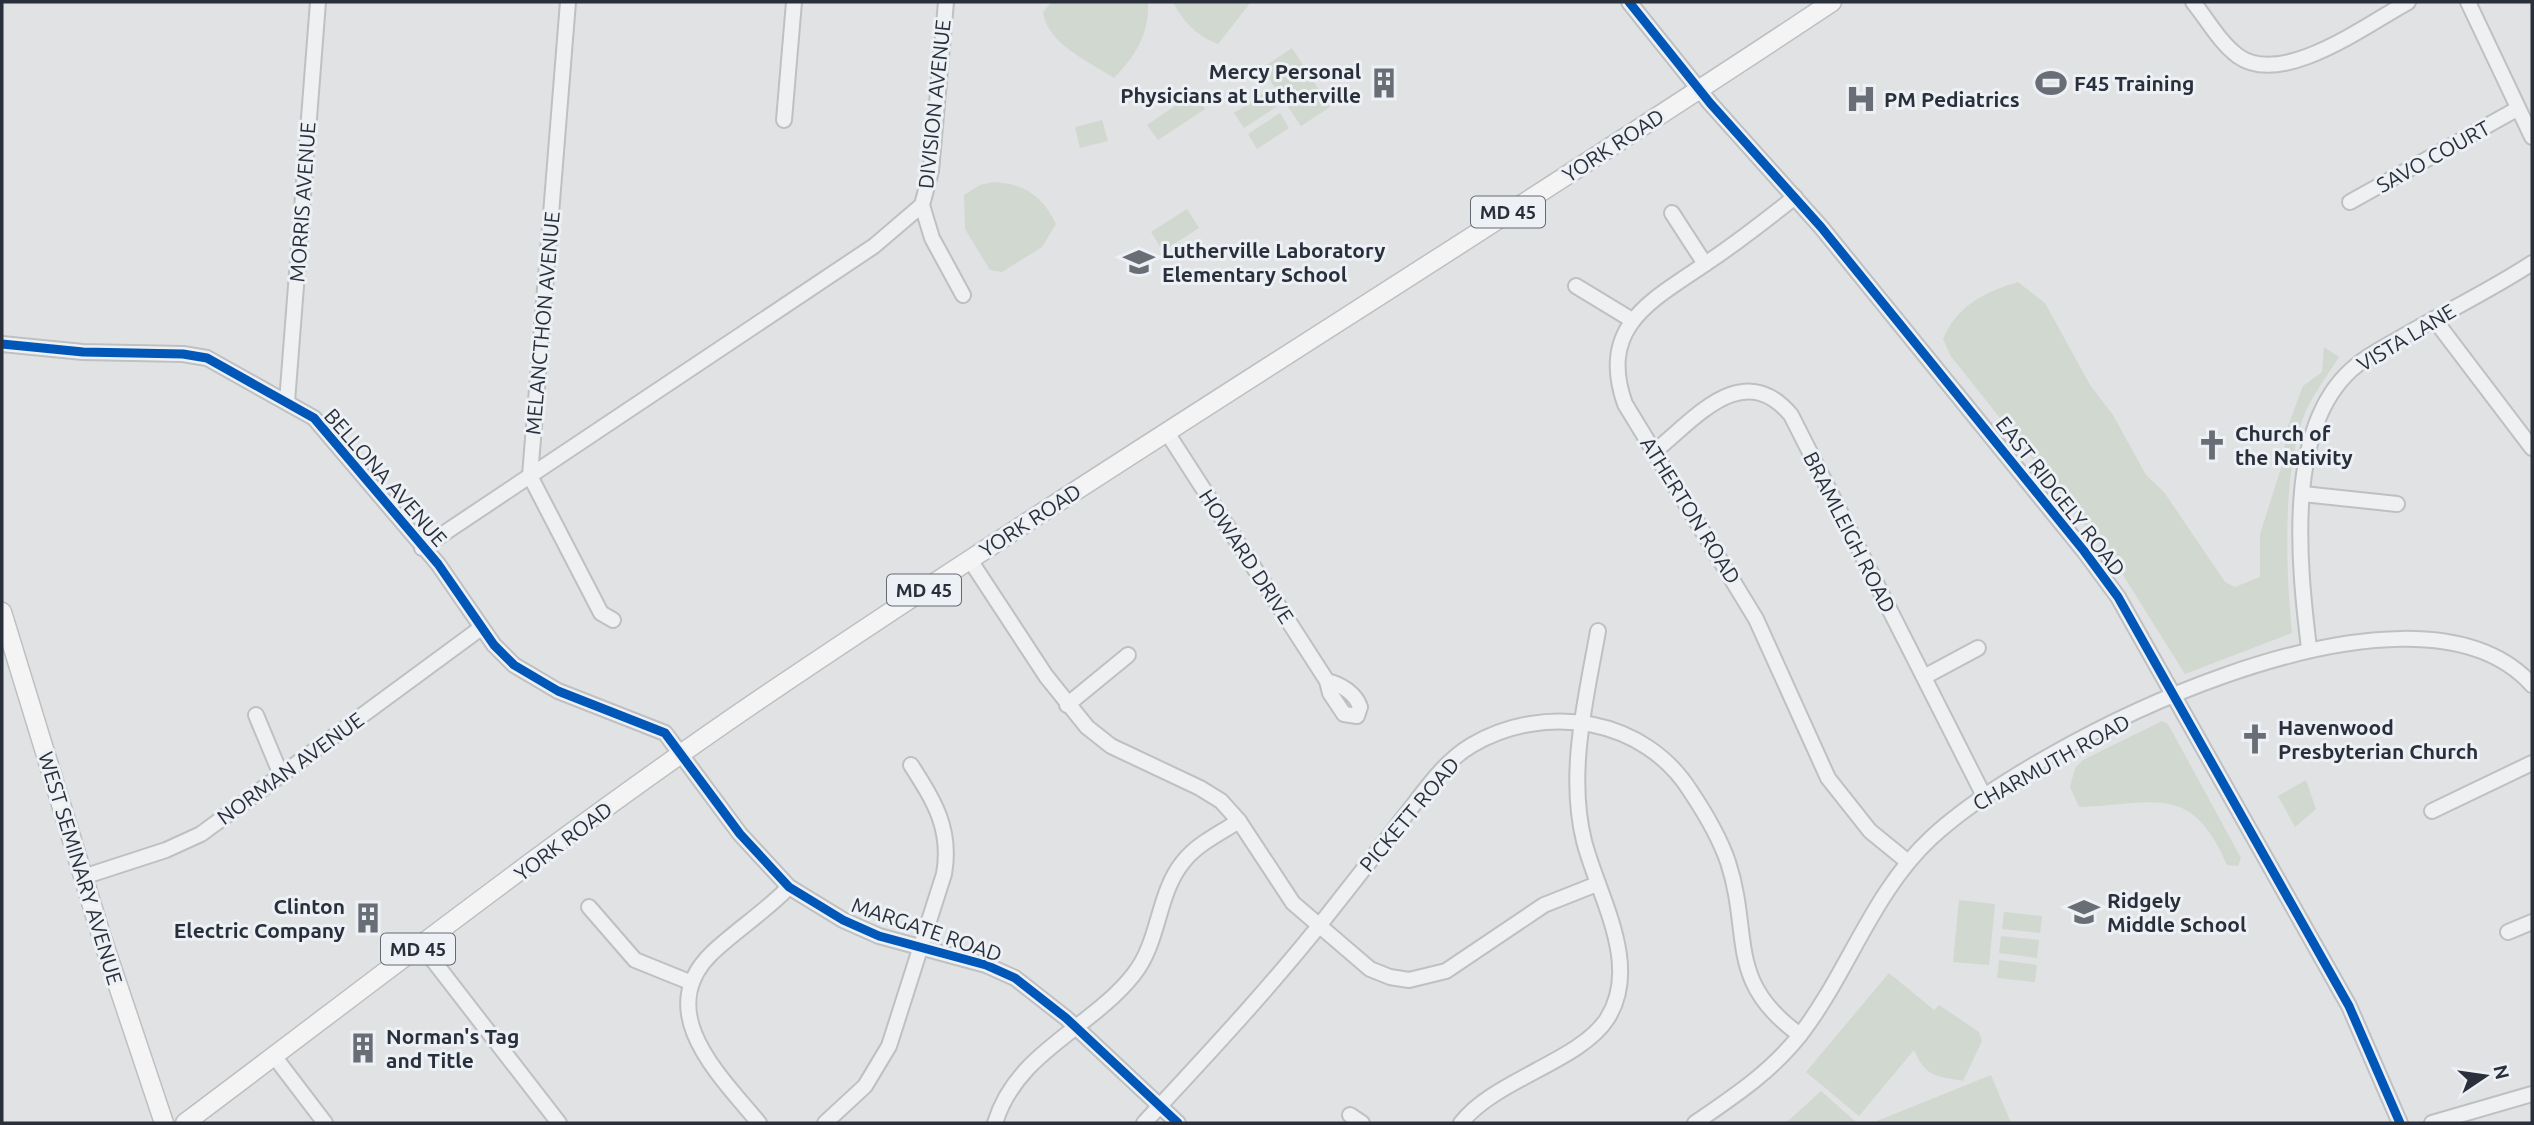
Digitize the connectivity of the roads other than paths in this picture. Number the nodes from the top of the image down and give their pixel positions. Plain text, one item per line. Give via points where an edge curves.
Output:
1 (318, 2) edge
2 (568, 2) edge
3 (794, 2) edge
4 (946, 2) edge
5 (1629, 2) edge
6 (1832, 2) edge
7 (2193, 2) edge
8 (2408, 2) edge
9 (2468, 2) edge
10 (1699, 89) junction
11 (2517, 110) junction
12 (784, 120) dead end
13 (2532, 137) edge
14 (1795, 197) junction
15 (2350, 202) dead end
16 (922, 205) junction
17 (1672, 213) dead end
18 (2532, 263) edge
19 (1706, 264) junction
20 (1576, 285) dead end
21 (963, 295) dead end
22 (2434, 319) junction
23 (1632, 320) junction
24 (2, 344) edge
25 (287, 402) junction
26 (1166, 431) junction
27 (2532, 448) edge
28 (1655, 451) junction
29 (530, 476) junction
30 (2303, 494) junction
31 (2396, 504) dead end
32 (422, 548) junction
33 (970, 560) junction
34 (2, 612) edge
35 (613, 620) dead end
36 (481, 628) junction
37 (1598, 631) dead end
38 (1978, 648) dead end
39 (2309, 649) junction
40 (1128, 655) dead end
41 (1924, 677) junction
42 (1327, 681) dead end
43 (2532, 685) edge
44 (2175, 695) junction
45 (1067, 705) junction
46 (256, 715) dead end
47 (1582, 722) junction
48 (681, 755) junction
49 (2532, 763) edge
50 (911, 765) dead end
51 (281, 775) junction
52 (1984, 796) junction
53 (2432, 811) dead end
54 (1239, 821) junction
55 (1908, 862) junction
56 (83, 877) junction
57 (1597, 884) junction
58 (789, 887) junction
59 (589, 907) dead end
60 (2532, 922) edge
61 (1318, 927) junction
62 (2508, 932) dead end
63 (422, 946) junction
64 (922, 947) junction
65 (692, 984) junction
66 (1075, 1026) junction
67 (1800, 1035) junction
68 (274, 1056) junction
69 (2532, 1094) edge
70 (1160, 1106) junction
71 (1700, 1122) edge
72 (164, 1123) edge
73 (185, 1123) edge
74 (325, 1123) edge
75 (559, 1123) edge
76 (760, 1123) edge
77 (825, 1123) edge
78 (995, 1123) edge
79 (1144, 1123) edge
80 (1178, 1123) edge
81 (1461, 1123) edge
82 (2400, 1123) edge
83 (2432, 1123) edge

1 - 25 street, MORRIS AVENUE
2 - 29 street, MELANCTHON AVENUE
3 - 12 street
4 - 16 street, DIVISION AVENUE via 931,171
5 - 10 street, EAST RIDGELY ROAD
6 - 10 main road, YORK ROAD / MD 45
7 - 8 street via 2236,55 2275,67 2304,59
9 - 11 street
10 - 14 street, EAST RIDGELY ROAD
10 - 26 main road, YORK ROAD / MD 45
11 - 13 street
11 - 15 street, SAVO COURT
14 - 19 street, ATHERTON ROAD
14 - 44 street, EAST RIDGELY ROAD via 2084,551 2118,597
16 - 21 street via 932,238
16 - 29 street via 874,246
17 - 19 street
18 - 22 street, VISTA LANE
19 - 23 street, ATHERTON ROAD via 1661,292
20 - 23 street
22 - 27 street
22 - 30 street, VISTA LANE via 2357,364 2324,403
23 - 28 street, ATHERTON ROAD via 1618,351 1620,389
24 - 25 street, BELLONA AVENUE via 194,355 225,366
25 - 32 street, BELLONA AVENUE via 326,430
26 - 33 main road, YORK ROAD / MD 45
26 - 42 street, HOWARD DRIVE
28 - 41 street, BRAMLEIGH ROAD via 1727,395 1755,390 1780,402 1791,415
28 - 55 street, ATHERTON ROAD via 1756,620 1828,778 1870,831
29 - 32 street
29 - 35 street via 601,612
30 - 31 street
30 - 39 street, VISTA LANE via 2301,572
32 - 36 street, BELLONA AVENUE via 450,580
33 - 45 street
33 - 48 main road, YORK ROAD / MD 45
34 - 56 main road, WEST SEMINARY AVENUE
36 - 48 street, BELLONA AVENUE via 524,672 558,691 665,733
36 - 51 street, NORMAN AVENUE
37 - 47 street
38 - 41 street
39 - 43 street, CHARMUTH ROAD via 2385,640 2453,645 2504,663
39 - 44 street, CHARMUTH ROAD via 2253,664
40 - 45 street
41 - 52 street, BRAMLEIGH ROAD
44 - 52 street, CHARMUTH ROAD via 2069,747
44 - 82 street, EAST RIDGELY ROAD via 2349,1006
45 - 54 street via 1111,746 1212,794
46 - 51 street
47 - 57 street via 1579,818
47 - 61 street, PICKETT ROAD via 1559,720 1514,727 1455,757
47 - 67 street, PICKETT ROAD via 1609,728 1650,747 1691,791 1728,863 1742,954 1755,990 1781,1022
48 - 58 street, MARGATE ROAD via 740,834
48 - 63 main road, YORK ROAD / MD 45
49 - 53 street
50 - 64 street via 939,809 947,846 944,874
51 - 56 street, NORMAN AVENUE via 186,842
52 - 55 street, CHARMUTH ROAD via 1946,824
54 - 61 street via 1284,892
54 - 66 street via 1184,860 1168,888 1142,963
55 - 67 street, CHARMUTH ROAD
56 - 72 main road, WEST SEMINARY AVENUE
57 - 61 street via 1544,905 1465,961 1426,978 1390,977 1370,969
57 - 81 street via 1620,957 1615,1006 1589,1038 1483,1102
58 - 64 street, MARGATE ROAD via 843,920
58 - 65 street via 709,955
59 - 65 street via 635,960
60 - 62 street
61 - 70 street, PICKETT ROAD
63 - 68 main road, YORK ROAD / MD 45
63 - 75 street
64 - 66 street, MARGATE ROAD via 1014,978
64 - 77 street via 890,1046 864,1086
65 - 76 street via 690,1017 697,1046
66 - 70 street, MARGATE ROAD
66 - 78 street via 1019,1076
67 - 71 street, CHARMUTH ROAD via 1769,1069
68 - 73 main road, YORK ROAD / MD 45
68 - 74 street
69 - 83 street
70 - 79 street, PICKETT ROAD
70 - 80 street, MARGATE ROAD

